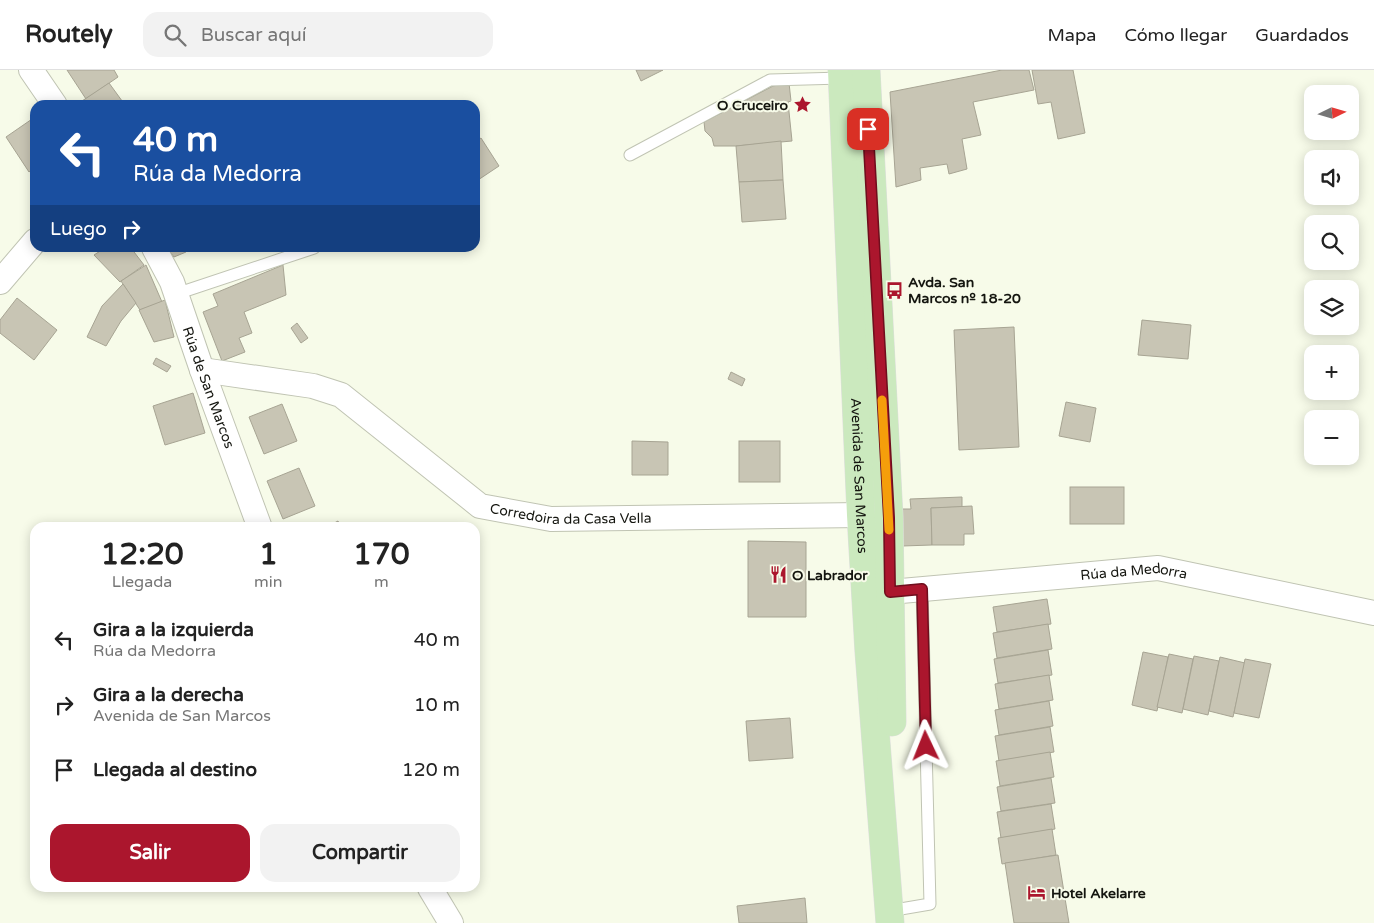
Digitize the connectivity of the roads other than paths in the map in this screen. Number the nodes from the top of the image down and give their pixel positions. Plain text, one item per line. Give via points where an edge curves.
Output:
1 (30, 70) edge
2 (850, 72) edge
3 (51, 100) edge
4 (630, 155) dead end
5 (30, 247) edge
6 (156, 252) edge
7 (302, 252) edge
8 (0, 282) edge
9 (176, 294) junction
10 (202, 370) junction
11 (861, 516) junction
12 (258, 522) edge
13 (922, 589) junction
14 (890, 592) junction
15 (1374, 613) edge
16 (869, 652) junction
17 (432, 892) edge
18 (890, 917) edge
19 (451, 923) edge

1 - 3 street
2 - 4 lane via 770,80
2 - 11 main road, Avenida de San Marcos
2 - 14 main road, Avenida de San Marcos via 889,518
5 - 8 street
6 - 9 street, Rúa de San Marcos
7 - 9 lane
9 - 10 street, Rúa de San Marcos
10 - 11 street, Corredoira da Casa Vella via 313,386 341,395 480,506 551,519
10 - 12 street, Rúa de San Marcos
11 - 14 main road via 875,545 877,573
11 - 16 main road, Avenida de San Marcos
13 - 14 street, Rúa da Medorra
13 - 15 street, Rúa da Medorra via 1158,568
13 - 18 lane via 930,904
14 - 16 main road via 878,605 880,631
14 - 18 main road, Avenida de San Marcos via 894,824
16 - 18 main road, Avenida de San Marcos
17 - 19 street

